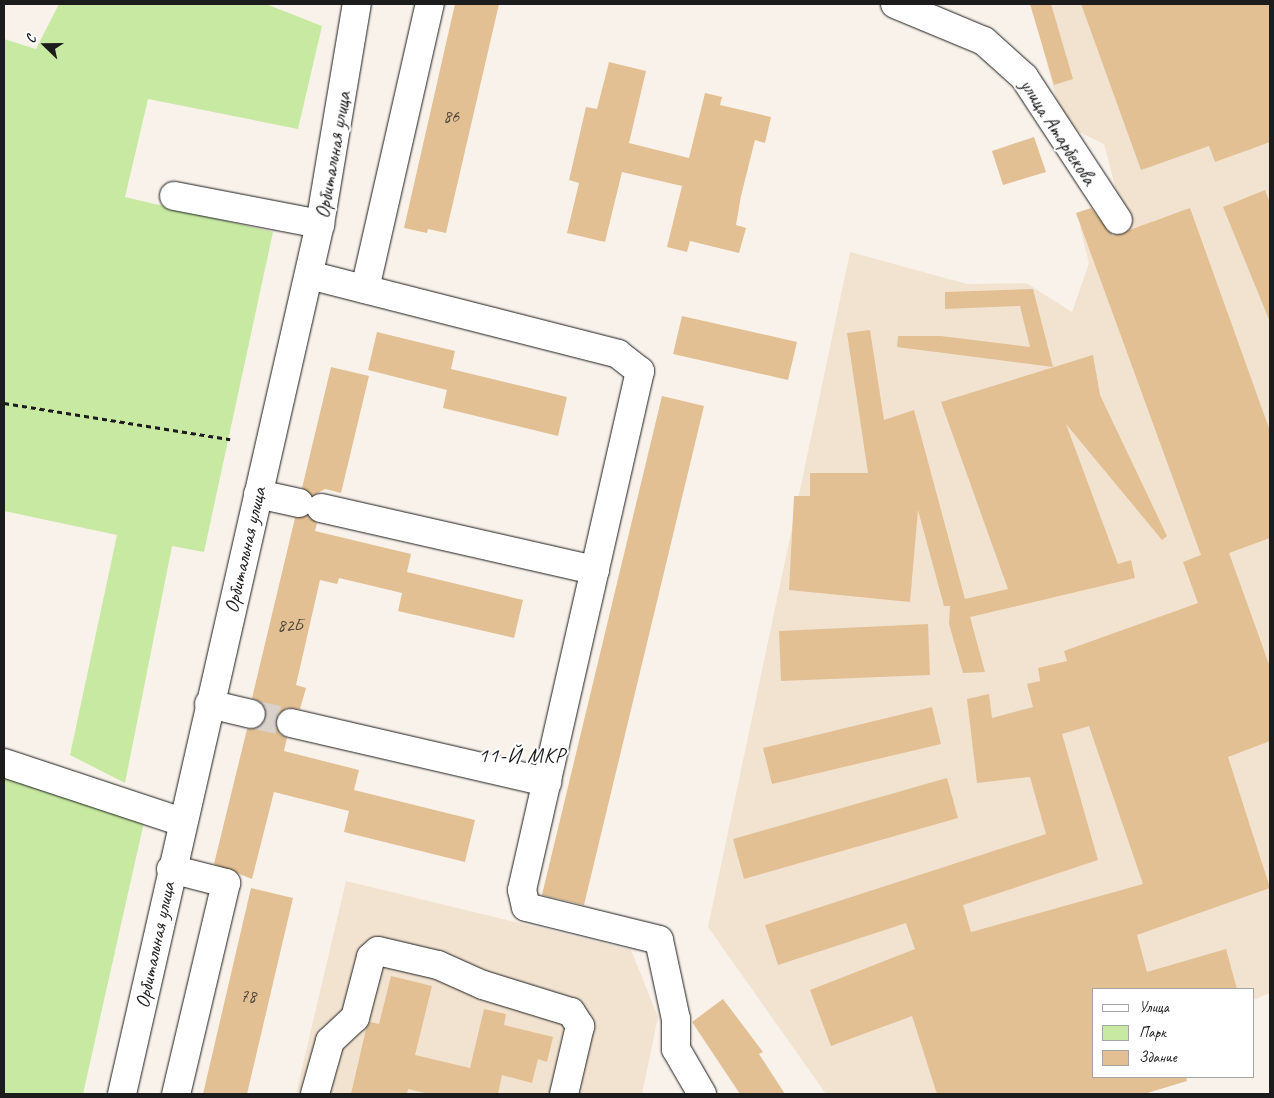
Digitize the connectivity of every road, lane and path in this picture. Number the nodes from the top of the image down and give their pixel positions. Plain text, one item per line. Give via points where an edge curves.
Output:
1 (357, 4) edge
2 (430, 4) edge
3 (908, 6) edge
4 (174, 196) dead end
5 (1118, 220) dead end
6 (320, 224) junction
7 (309, 274) junction
8 (366, 289) junction
9 (4, 403) edge
10 (230, 439) dead end
11 (258, 494) junction
12 (595, 570) junction
13 (209, 704) junction
14 (251, 714) tunnel mouth
15 (291, 723) tunnel mouth
16 (4, 763) edge
17 (547, 782) junction
18 (182, 822) junction
19 (171, 868) junction
20 (122, 1094) edge
21 (176, 1094) edge
22 (315, 1094) edge
23 (564, 1094) edge
24 (702, 1094) edge

1 - 6 street, Орбитальная улица
2 - 8 street
3 - 5 street, улица Атарбекова via 984,41 1024,77
4 - 6 street
6 - 7 street, Орбитальная улица
7 - 8 street
7 - 11 street, Орбитальная улица
8 - 12 street via 618,354 640,371
9 - 10 path
11 - 12 street
11 - 13 street, Орбитальная улица
12 - 17 street
13 - 14 street
13 - 18 street, Орбитальная улица
15 - 17 street
16 - 18 street
17 - 24 street via 522,890 526,907 659,940 676,1019 676,1049
18 - 19 street, Орбитальная улица
19 - 20 street, Орбитальная улица
19 - 21 street via 226,883
22 - 23 street via 330,1041 355,1018 371,957 378,952 438,965 483,985 571,1012 580,1026

